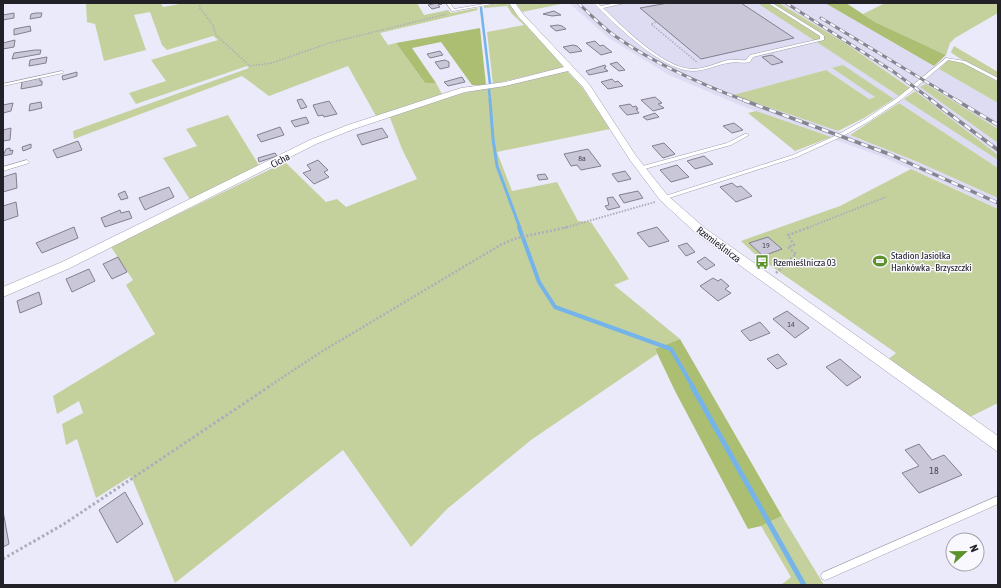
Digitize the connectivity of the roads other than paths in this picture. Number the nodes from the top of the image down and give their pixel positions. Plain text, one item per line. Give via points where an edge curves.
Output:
1 (448, 3) edge
2 (496, 3) edge
3 (512, 3) edge
4 (596, 3) edge
5 (623, 3) edge
6 (770, 3) edge
7 (600, 7) junction
8 (570, 68) junction
9 (62, 72) dead end
10 (998, 80) edge
11 (3, 85) edge
12 (747, 135) dead end
13 (27, 162) dead end
14 (641, 168) junction
15 (3, 169) edge
16 (665, 198) junction
17 (3, 292) edge
18 (998, 445) edge
19 (998, 500) edge
20 (825, 576) dead end

1 - 2 lane via 453,10
3 - 8 street, Rzemieślnicza via 520,15
4 - 7 lane
5 - 7 lane
6 - 7 lane via 818,33 822,40 757,54 751,56 749,61 686,70 648,50
8 - 14 street, Rzemieślnicza via 586,86
8 - 17 street, Cicha via 505,84 464,90 313,142 66,265
9 - 11 lane
10 - 16 lane via 964,62 947,59 899,99 841,135 794,156
12 - 14 lane via 729,144
13 - 15 lane
14 - 16 street, Rzemieślnicza
16 - 18 street, Rzemieślnicza via 702,232
19 - 20 lane

